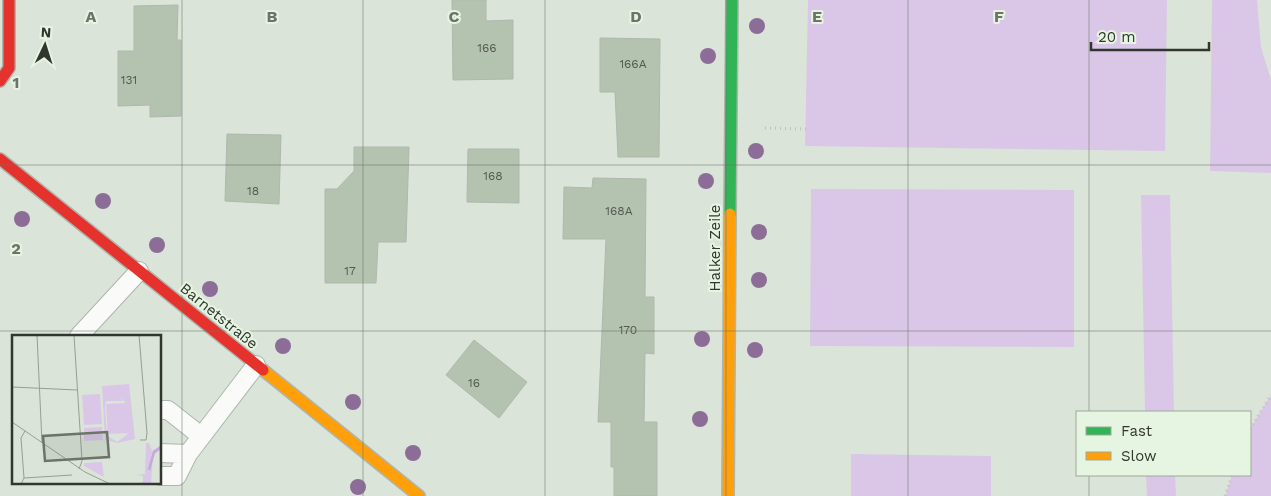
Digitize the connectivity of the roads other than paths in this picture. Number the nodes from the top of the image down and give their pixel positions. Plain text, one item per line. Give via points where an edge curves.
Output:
1 (9, 0) edge
2 (732, 0) edge
3 (0, 81) edge
4 (0, 159) edge
5 (138, 271) junction
6 (80, 335) edge
7 (256, 365) junction
8 (161, 410) edge
9 (202, 436) junction
10 (161, 453) edge
11 (188, 454) junction
12 (161, 476) edge
13 (419, 496) edge
14 (728, 496) edge

1 - 3 street via 9,68
2 - 14 street, Halker Zeile
4 - 5 street, Barnetstraße
5 - 6 lane
5 - 7 street, Barnetstraße
7 - 9 lane
7 - 13 street, Barnetstraße
8 - 9 lane via 168,410
9 - 11 lane
10 - 11 lane
11 - 12 lane via 177,476

